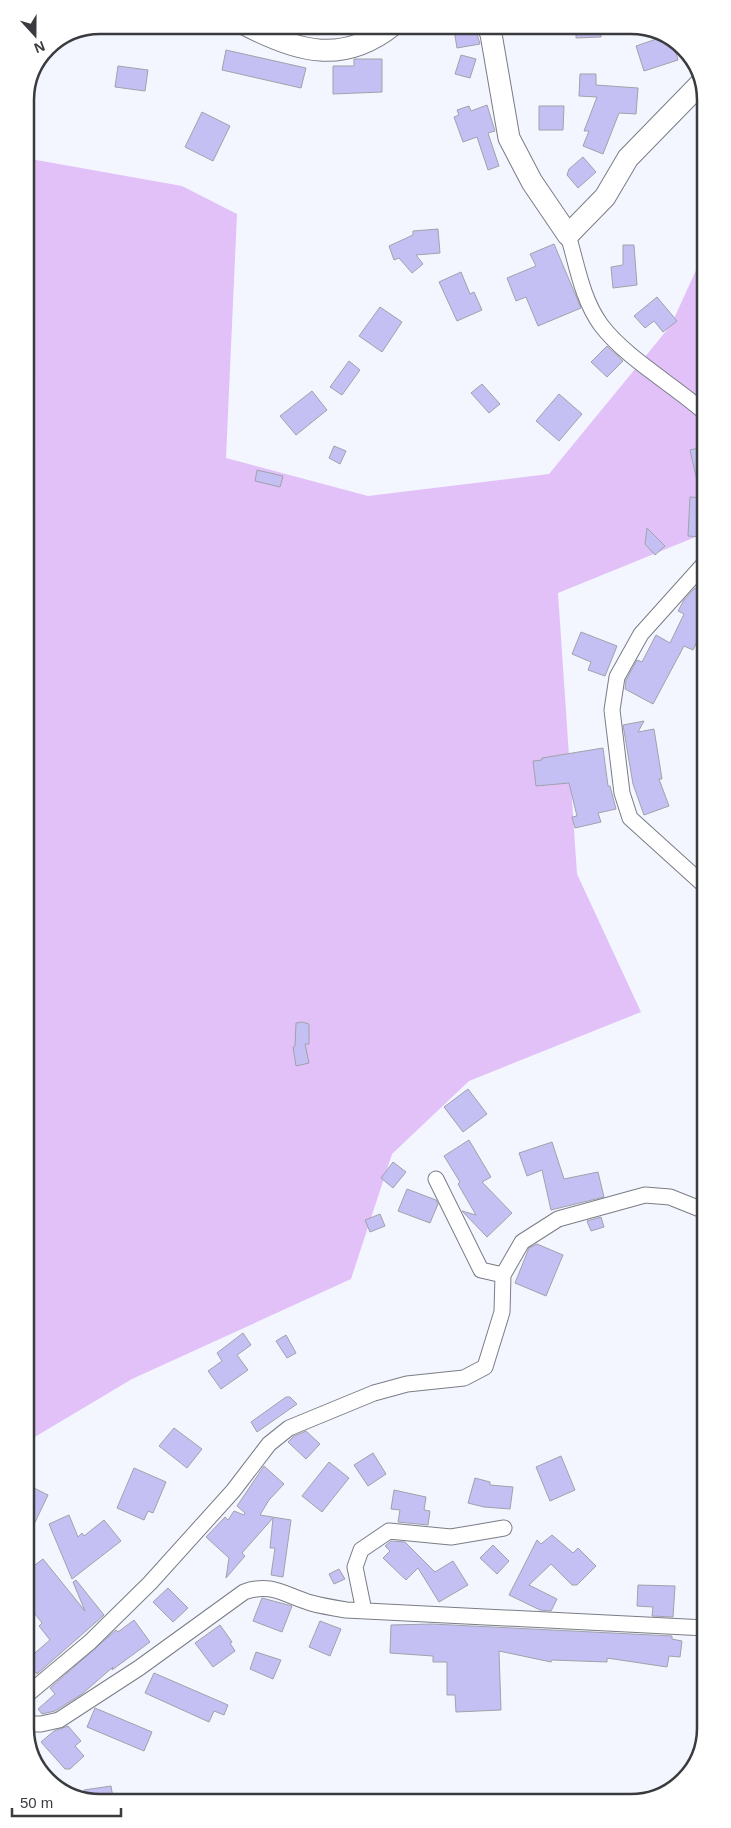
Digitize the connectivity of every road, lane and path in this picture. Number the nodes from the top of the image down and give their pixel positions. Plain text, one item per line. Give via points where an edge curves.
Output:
1 (266, 34) edge
2 (380, 34) edge
3 (491, 34) edge
4 (696, 88) edge
5 (568, 235) junction
6 (697, 406) edge
7 (697, 572) edge
8 (697, 879) edge
9 (436, 1179) dead end
10 (697, 1208) edge
11 (503, 1275) junction
12 (504, 1528) dead end
13 (364, 1611) junction
14 (697, 1628) edge
15 (34, 1689) edge
16 (34, 1724) edge

1 - 2 street via 300,49 326,50 364,45
3 - 5 street via 509,138 532,182
4 - 5 street via 628,158 605,198
5 - 6 street via 586,298 601,325 640,363
7 - 8 street via 641,634 617,677 612,710 622,793 630,818
9 - 11 street via 481,1270
10 - 11 street via 670,1197 645,1196 558,1219 522,1242
11 - 15 street via 502,1312 485,1367 464,1378 407,1384 374,1393 289,1428 269,1444 233,1491 150,1583 90,1642
12 - 13 street via 451,1537 389,1531 360,1550 355,1567
13 - 14 street
13 - 16 street via 328,1607 277,1589 254,1588 59,1720

